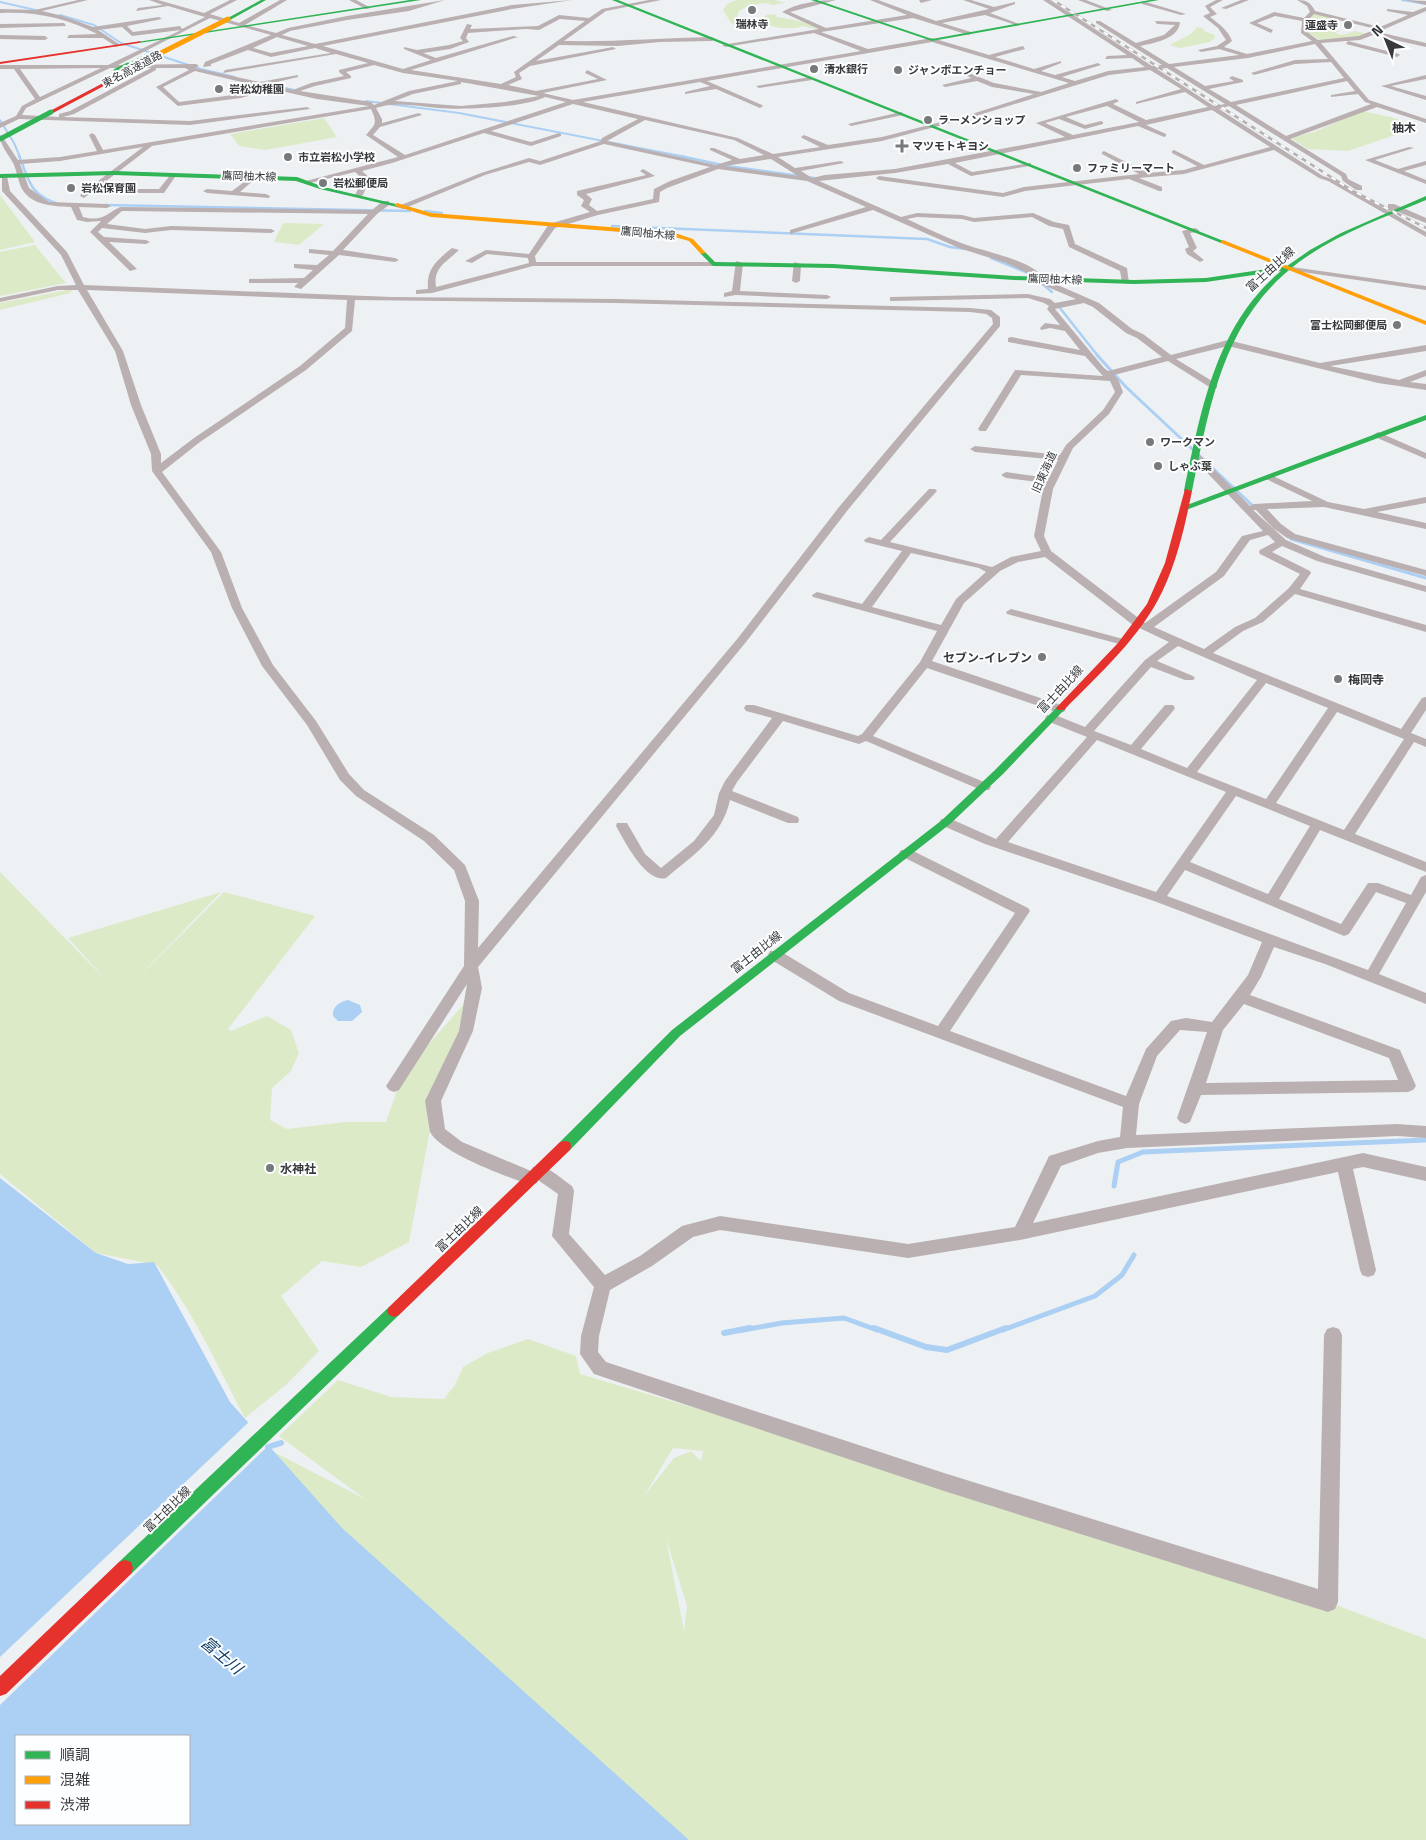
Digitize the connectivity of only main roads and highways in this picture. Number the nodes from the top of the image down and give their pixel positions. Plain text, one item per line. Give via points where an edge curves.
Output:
1 (253, 0) edge
2 (264, 0) edge
3 (419, 0) edge
4 (614, 0) edge
5 (1157, 0) edge
6 (823, 1) edge
7 (216, 17) junction
8 (0, 62) edge
9 (45, 110) junction
10 (0, 132) edge
11 (0, 138) edge
12 (2, 176) edge
13 (1426, 198) edge
14 (1288, 268) junction
15 (1426, 324) edge
16 (1426, 417) edge
17 (1184, 508) junction
18 (0, 1688) edge

1 - 7 main road, 東名高速道路
2 - 7 main road, 東名高速道路
3 - 8 main road
4 - 14 main road
5 - 6 main road via 932,40
7 - 9 main road, 東名高速道路 via 128,68
9 - 10 main road, 東名高速道路
9 - 11 main road, 東名高速道路, bridge
12 - 14 main road, 鷹岡柚木線 via 114,173 287,178 431,215 681,236 691,240 712,264 798,264 1126,282 1194,281
13 - 14 main road, 富士由比線 via 1350,232
14 - 15 main road
14 - 17 main road, 富士由比線 via 1250,306 1228,344 1214,386
16 - 17 main road
17 - 18 main road, 富士由比線 via 1159,589 1142,625 985,787 946,822 676,1033 535,1175

